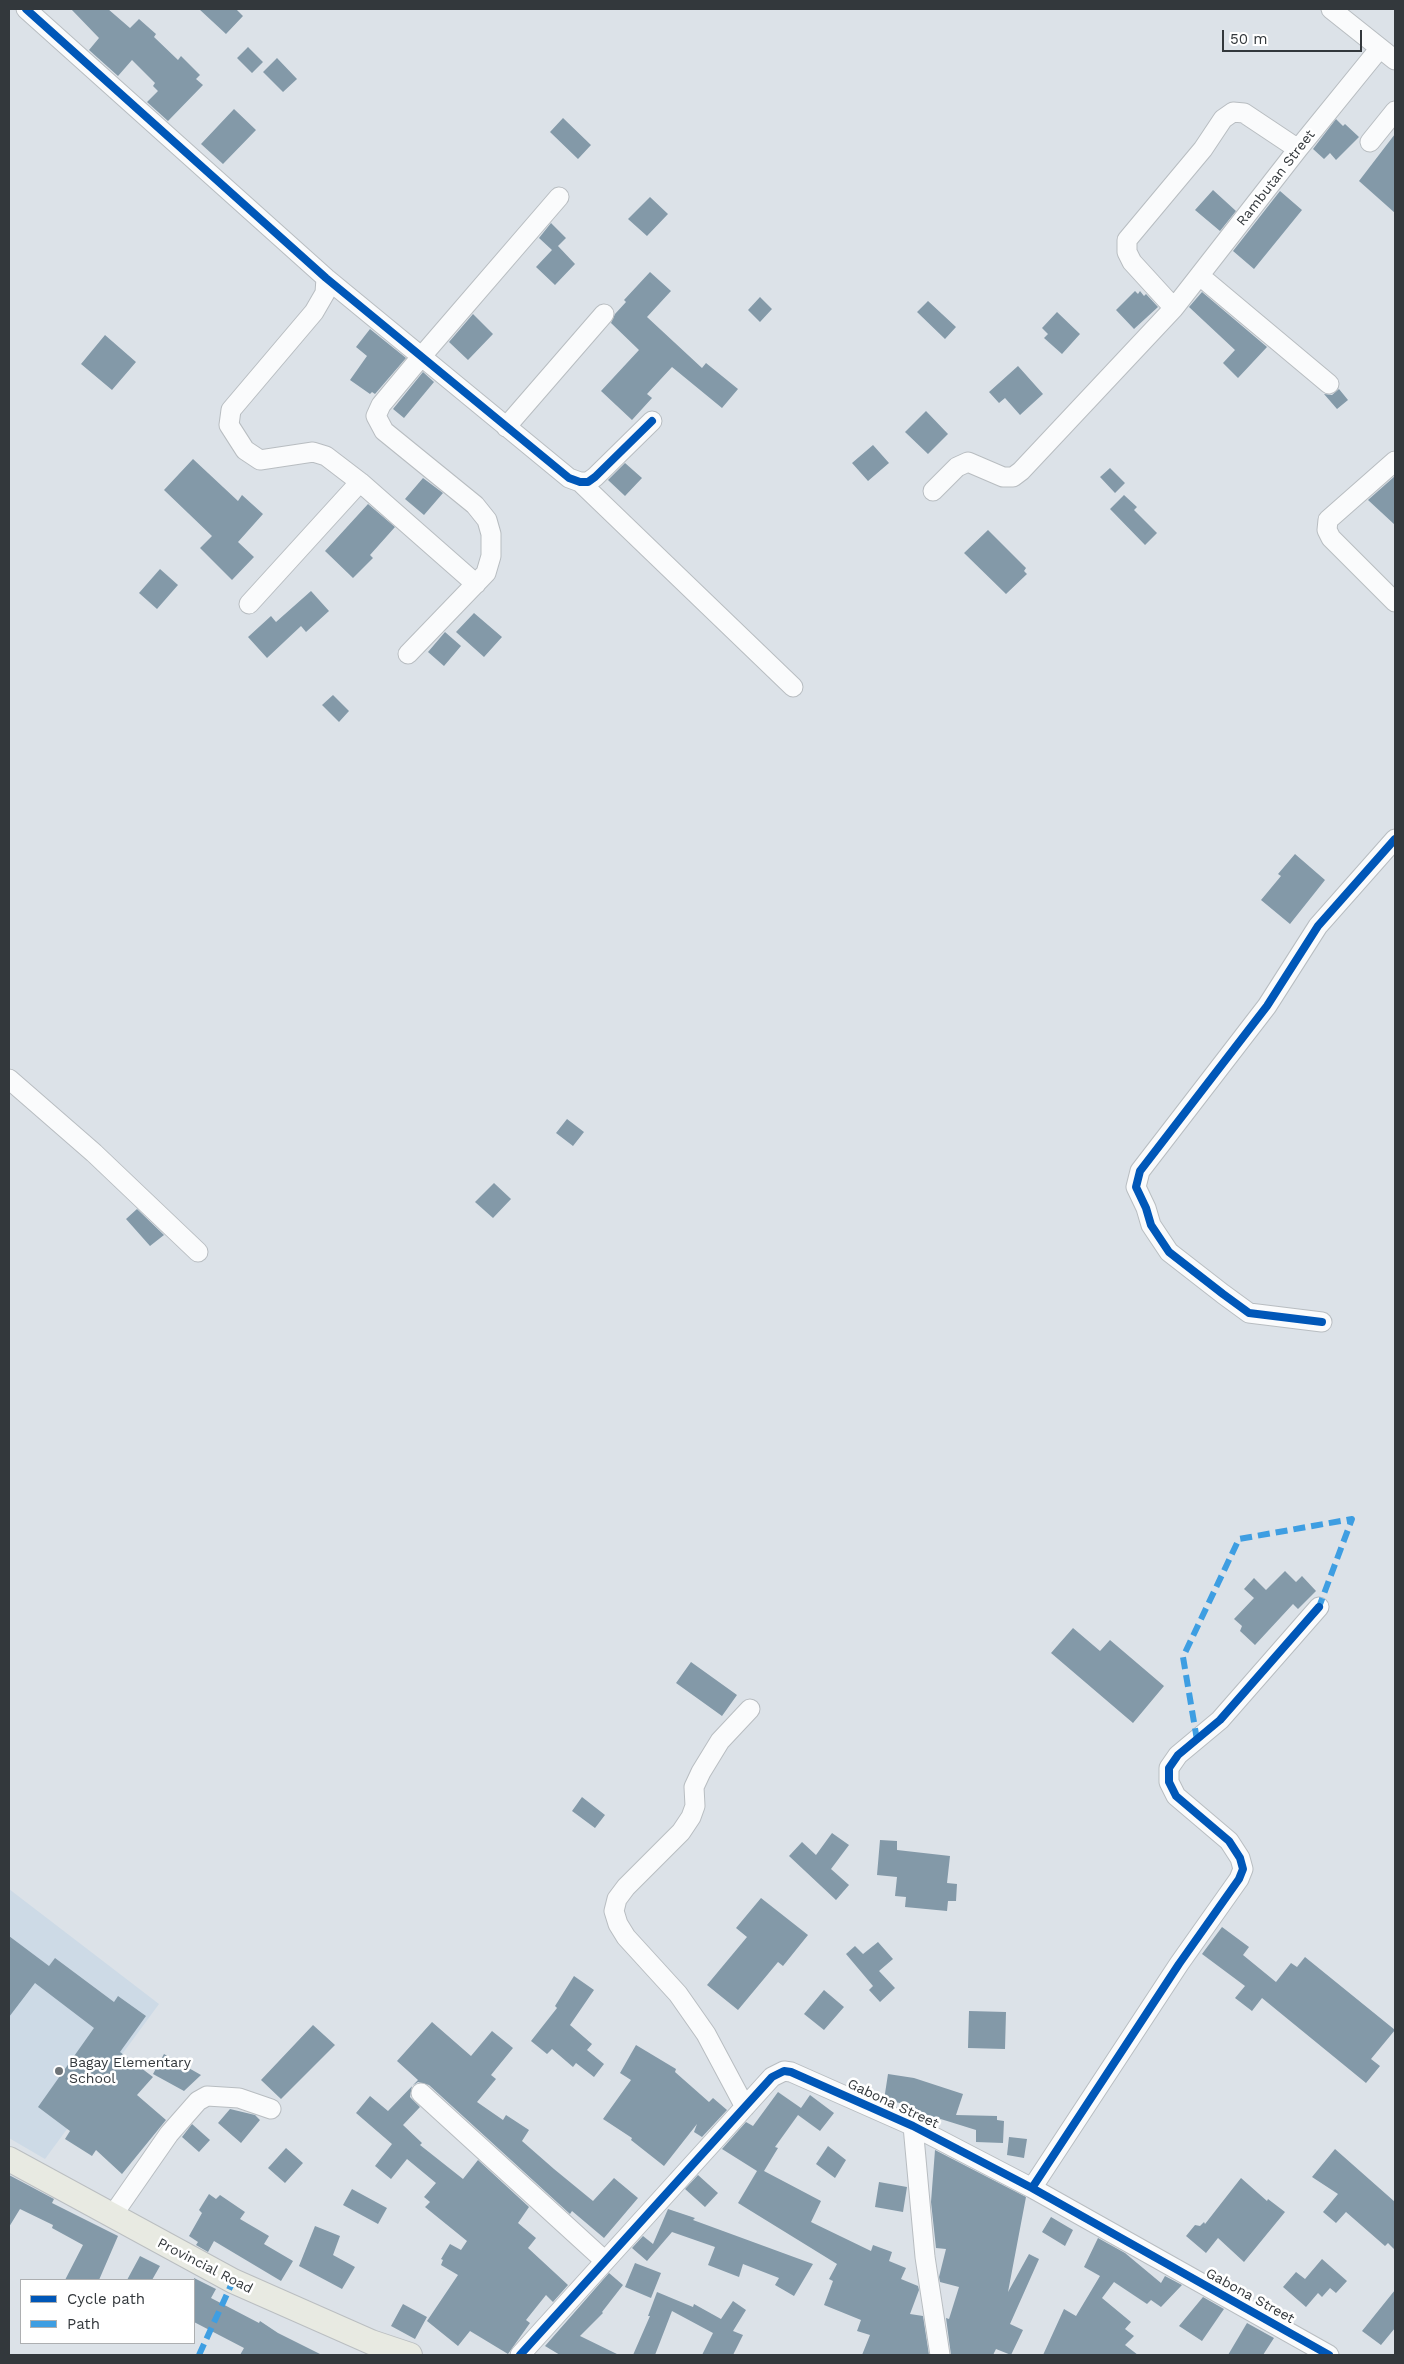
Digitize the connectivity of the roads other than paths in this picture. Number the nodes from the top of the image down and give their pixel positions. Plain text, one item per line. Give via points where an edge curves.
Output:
1 (26, 9) edge
2 (1331, 9) edge
3 (1380, 48) junction
4 (1395, 60) edge
5 (1395, 111) edge
6 (1370, 142) dead end
7 (1298, 149) junction
8 (559, 197) dead end
9 (1200, 276) junction
10 (326, 278) junction
11 (1174, 308) junction
12 (604, 314) dead end
13 (420, 357) junction
14 (1329, 384) dead end
15 (652, 421) dead end
16 (506, 427) junction
17 (1395, 461) edge
18 (360, 482) junction
19 (580, 482) junction
20 (933, 491) dead end
21 (476, 584) junction
22 (1392, 593) edge
23 (249, 604) dead end
24 (408, 654) dead end
25 (793, 687) dead end
26 (1395, 839) edge
27 (9, 1079) edge
28 (198, 1252) dead end
29 (1322, 1322) dead end
30 (1319, 1607) dead end
31 (750, 1709) dead end
32 (421, 2093) dead end
33 (745, 2107) junction
34 (271, 2109) dead end
35 (913, 2126) junction
36 (9, 2159) edge
37 (1032, 2188) junction
38 (112, 2216) junction
39 (605, 2261) junction
40 (410, 2355) edge
41 (520, 2355) edge
42 (940, 2355) edge
43 (1329, 2355) edge

1 - 10 street
2 - 3 street
3 - 4 street
3 - 7 street, Rambutan Street
5 - 6 street
7 - 9 street, Rambutan Street
7 - 11 street via 1244,113 1233,112 1223,119 1203,149 1128,240 1127,252 1132,262
8 - 13 street
9 - 11 street, Rambutan Street
9 - 14 street
10 - 13 street
10 - 18 street via 325,293 314,312 231,410 229,425 245,450 260,460 313,452 332,460
11 - 20 street, Rambutan Street via 1021,472 1013,477 1003,477 968,462 957,467
12 - 16 street
13 - 16 street
13 - 21 street via 381,404 376,416 384,431 475,505 487,520 491,556 486,573
15 - 19 street via 595,477 588,482
16 - 19 street via 569,478
17 - 22 street via 1328,520 1327,530
18 - 21 street
18 - 23 street
19 - 25 street
21 - 24 street
26 - 29 street via 1318,926 1267,1006 1140,1170 1136,1187 1151,1225 1169,1252 1249,1313
27 - 28 street via 94,1152
30 - 37 street via 1220,1720 1178,1755 1169,1768 1169,1782 1176,1796 1229,1841 1243,1869
31 - 33 street via 720,1741 701,1772 694,1787 695,1806 681,1832 626,1887 617,1899 614,1911 626,1937 678,1994 706,2034
32 - 39 street
33 - 35 street, Gabona Street via 772,2077 784,2071
33 - 39 street, Gabona Street
34 - 38 street via 239,2098 207,2096 198,2100 168,2134
35 - 37 street, Gabona Street
35 - 42 street via 925,2257
36 - 38 main road, Provincial Road
37 - 43 street, Gabona Street
38 - 40 main road, Provincial Road via 233,2281 372,2342
39 - 41 street, Gabona Street

